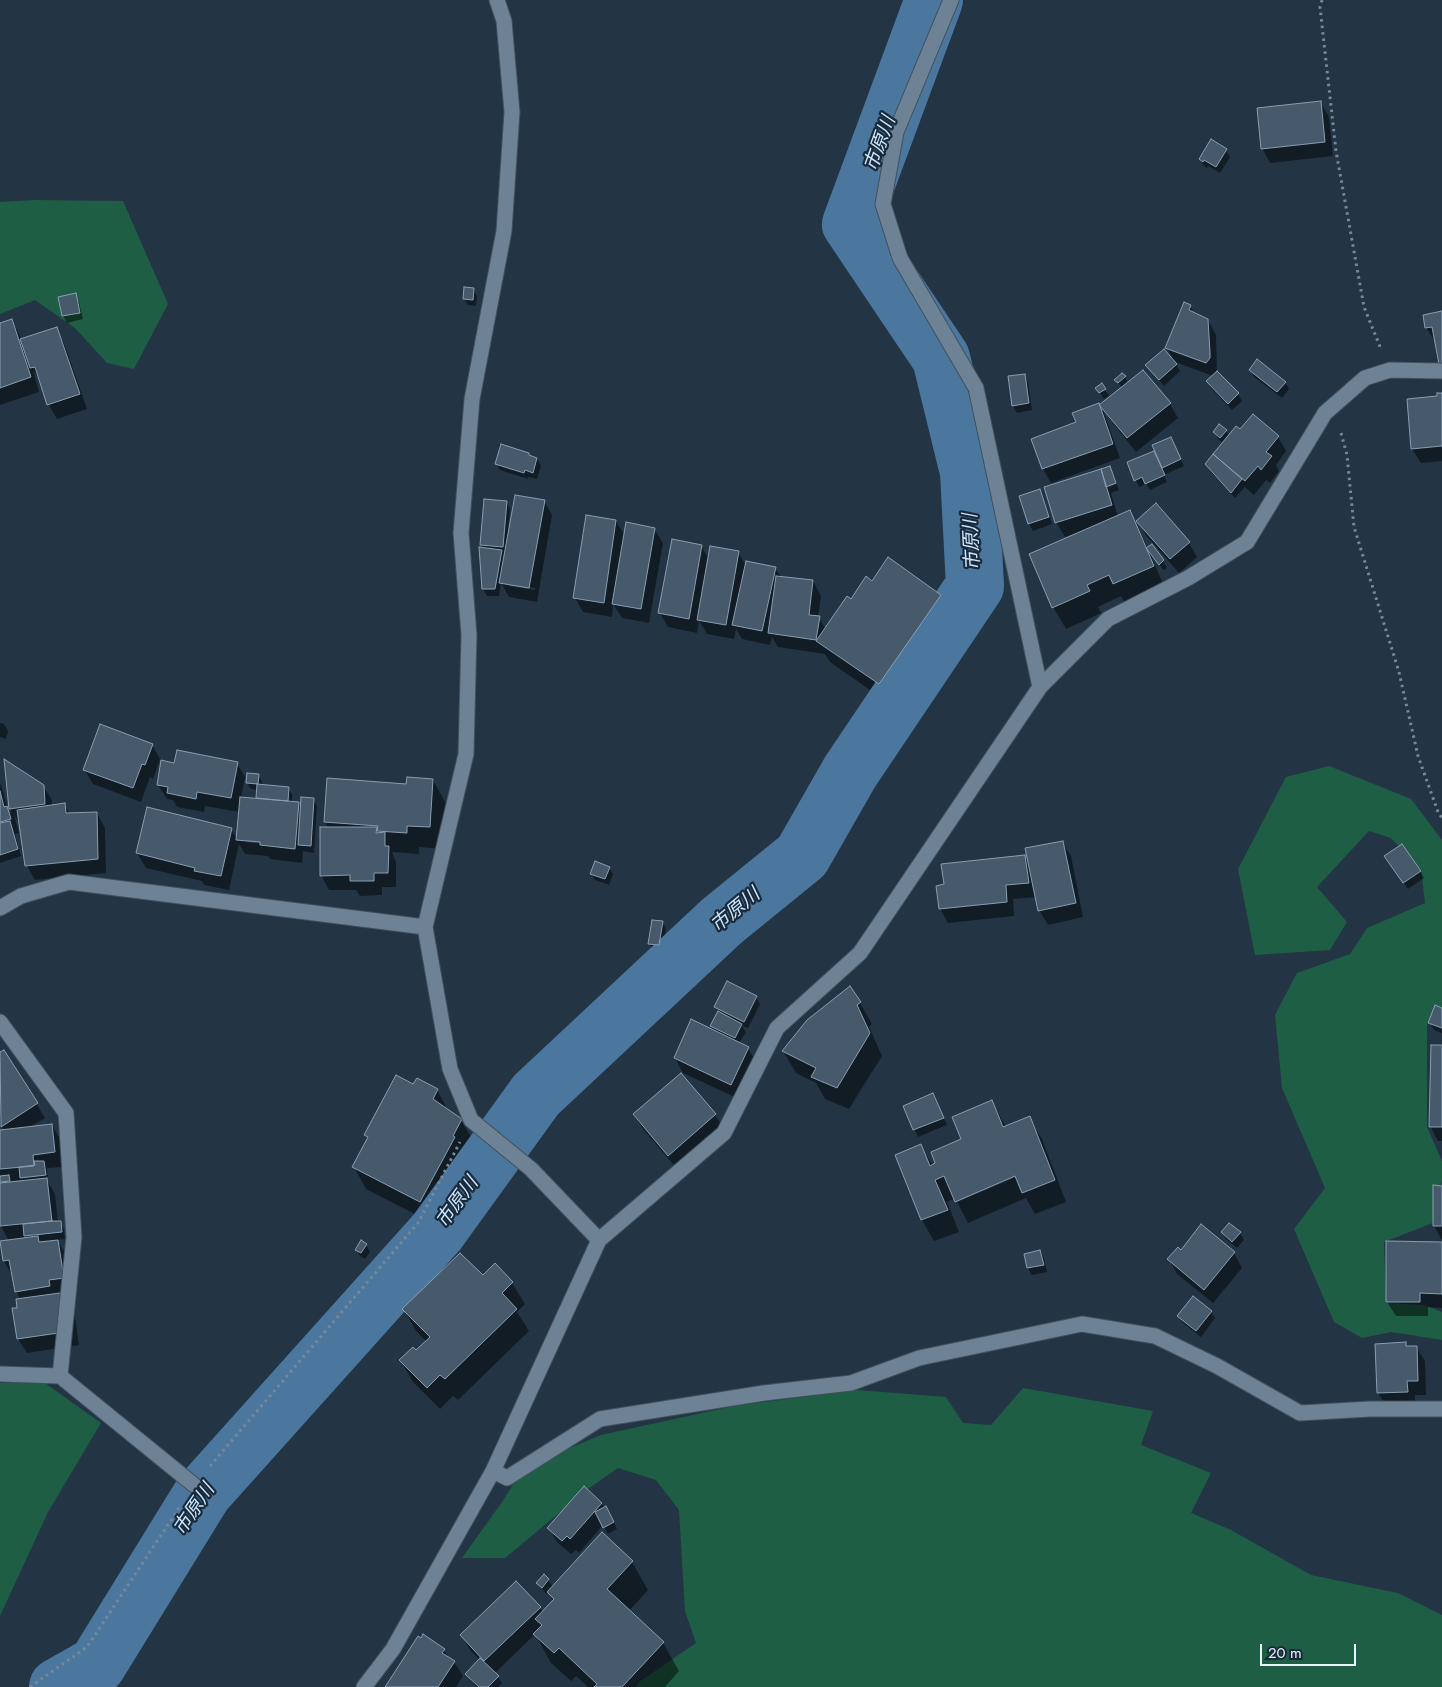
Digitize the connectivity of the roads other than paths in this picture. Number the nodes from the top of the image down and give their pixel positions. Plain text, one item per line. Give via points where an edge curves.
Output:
1 (497, 0) edge
2 (951, 0) edge
3 (1442, 372) edge
4 (1040, 687) junction
5 (0, 908) edge
6 (425, 927) junction
7 (0, 1022) edge
8 (599, 1240) junction
9 (0, 1374) edge
10 (60, 1376) junction
11 (1442, 1409) edge
12 (493, 1471) junction
13 (194, 1485) road end
14 (364, 1687) edge

1 - 6 street via 504,21 512,112 504,231 472,399 461,533 469,635 466,754
2 - 4 street via 896,132 883,204 900,258 976,388
3 - 4 street via 1390,370 1365,378 1325,412 1247,542 1188,578 1108,620
4 - 8 street via 860,952 777,1028 724,1132
5 - 6 street via 21,896 69,882
6 - 8 street via 450,1069 471,1120 531,1169
7 - 10 street via 66,1113 74,1237
8 - 12 street
9 - 10 street
10 - 13 street
11 - 12 street via 1300,1413 1217,1366 1155,1336 1082,1324 919,1358 851,1383 600,1419 507,1478
12 - 14 street via 393,1649

